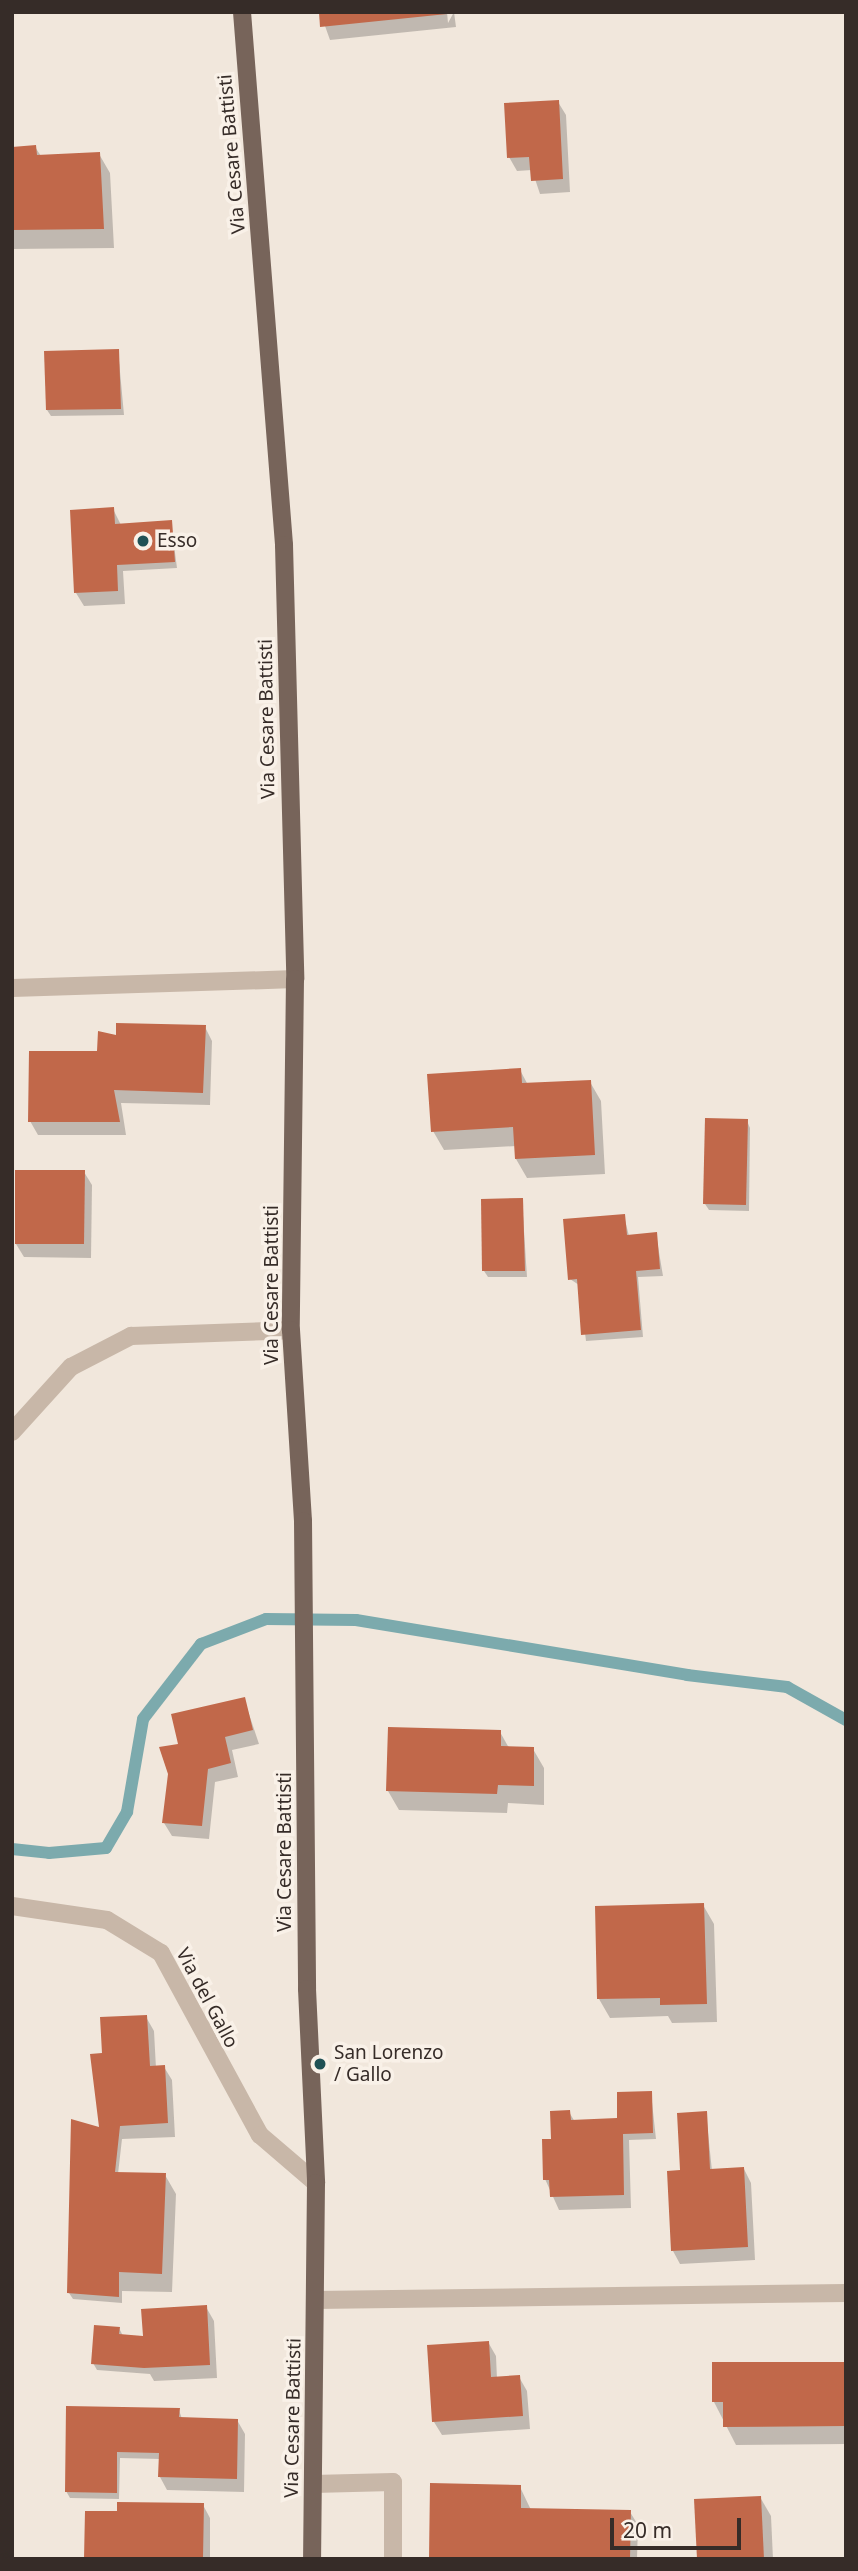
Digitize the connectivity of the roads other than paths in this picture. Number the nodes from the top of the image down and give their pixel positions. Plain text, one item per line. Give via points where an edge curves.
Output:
1 (242, 12) edge
2 (295, 979) junction
3 (12, 988) edge
4 (291, 1330) junction
5 (12, 1432) edge
6 (12, 1906) edge
7 (316, 2183) junction
8 (846, 2293) edge
9 (315, 2300) junction
10 (313, 2483) junction
11 (313, 2559) edge
12 (393, 2559) edge

1 - 2 main road, Via Cesare Battisti via 284,545
2 - 3 street
2 - 4 main road, Via Cesare Battisti
4 - 5 street via 131,1336 72,1367
4 - 7 main road, Via Cesare Battisti via 304,1602 307,1989
6 - 7 street, Via del Gallo via 107,1920 161,1953 260,2135
7 - 9 main road, Via Cesare Battisti
8 - 9 street
9 - 10 main road, Via Cesare Battisti
10 - 11 main road, Via Cesare Battisti
10 - 12 street via 393,2482

